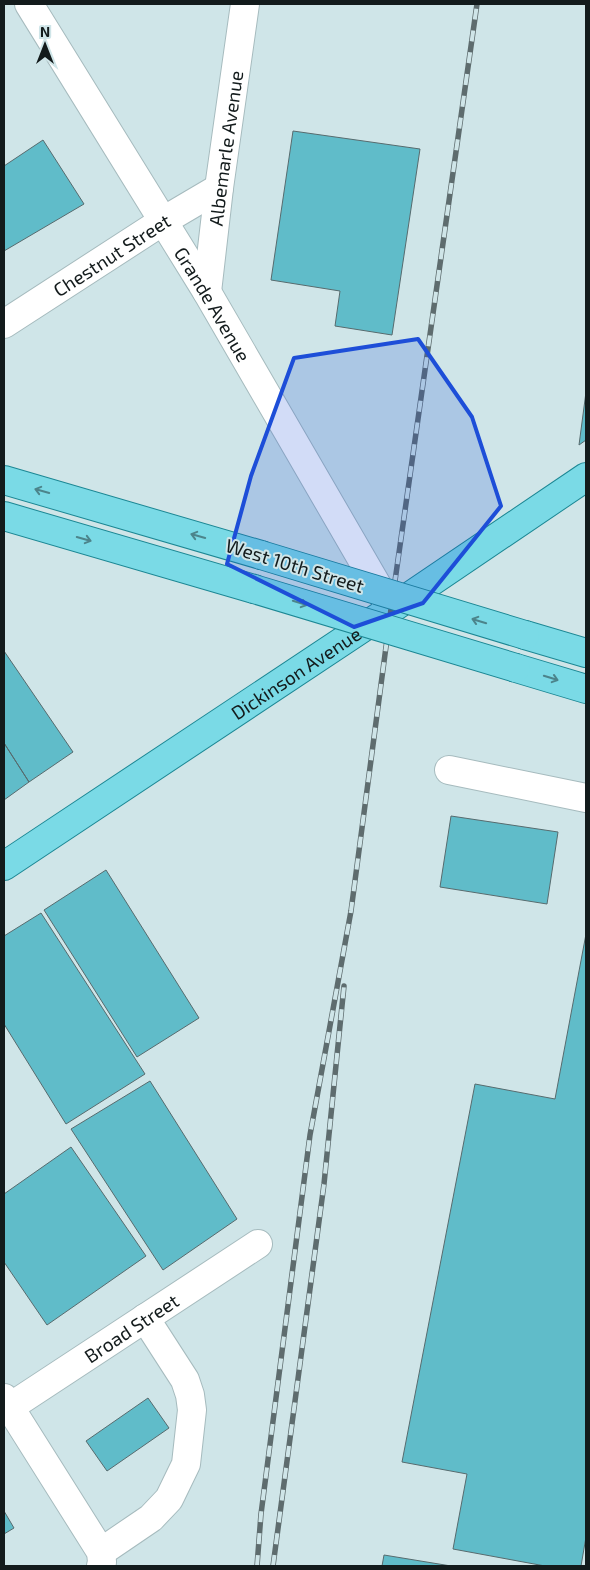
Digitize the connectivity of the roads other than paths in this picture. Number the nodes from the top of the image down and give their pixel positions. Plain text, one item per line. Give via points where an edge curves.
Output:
1 (29, 4) edge
2 (246, 4) edge
3 (219, 188) junction
4 (163, 222) junction
5 (207, 292) junction
6 (4, 324) edge
7 (586, 477) edge
8 (4, 480) edge
9 (4, 516) edge
10 (391, 609) junction
11 (586, 653) edge
12 (586, 689) edge
13 (449, 770) dead end
14 (586, 798) edge
15 (4, 866) edge
16 (258, 1244) dead end
17 (145, 1318) junction
18 (6, 1405) edge
19 (101, 1559) edge

1 - 4 street, Grande Avenue
2 - 3 street, Albemarle Avenue
3 - 4 street, Chestnut Street
3 - 5 street, Albemarle Avenue
4 - 5 street, Grande Avenue
4 - 6 street, Chestnut Street
5 - 10 street, Grande Avenue
7 - 10 main road, Dickinson Avenue
11 -> 8 main road, West 10th Street, bridge
9 -> 12 main road, West 10th Street, bridge
10 - 15 main road, Dickinson Avenue
13 - 14 street
16 - 17 street, Broad Street
17 - 18 street, Broad Street
17 - 19 street via 185,1380 190,1395 192,1410 186,1464 169,1499
18 - 19 street

